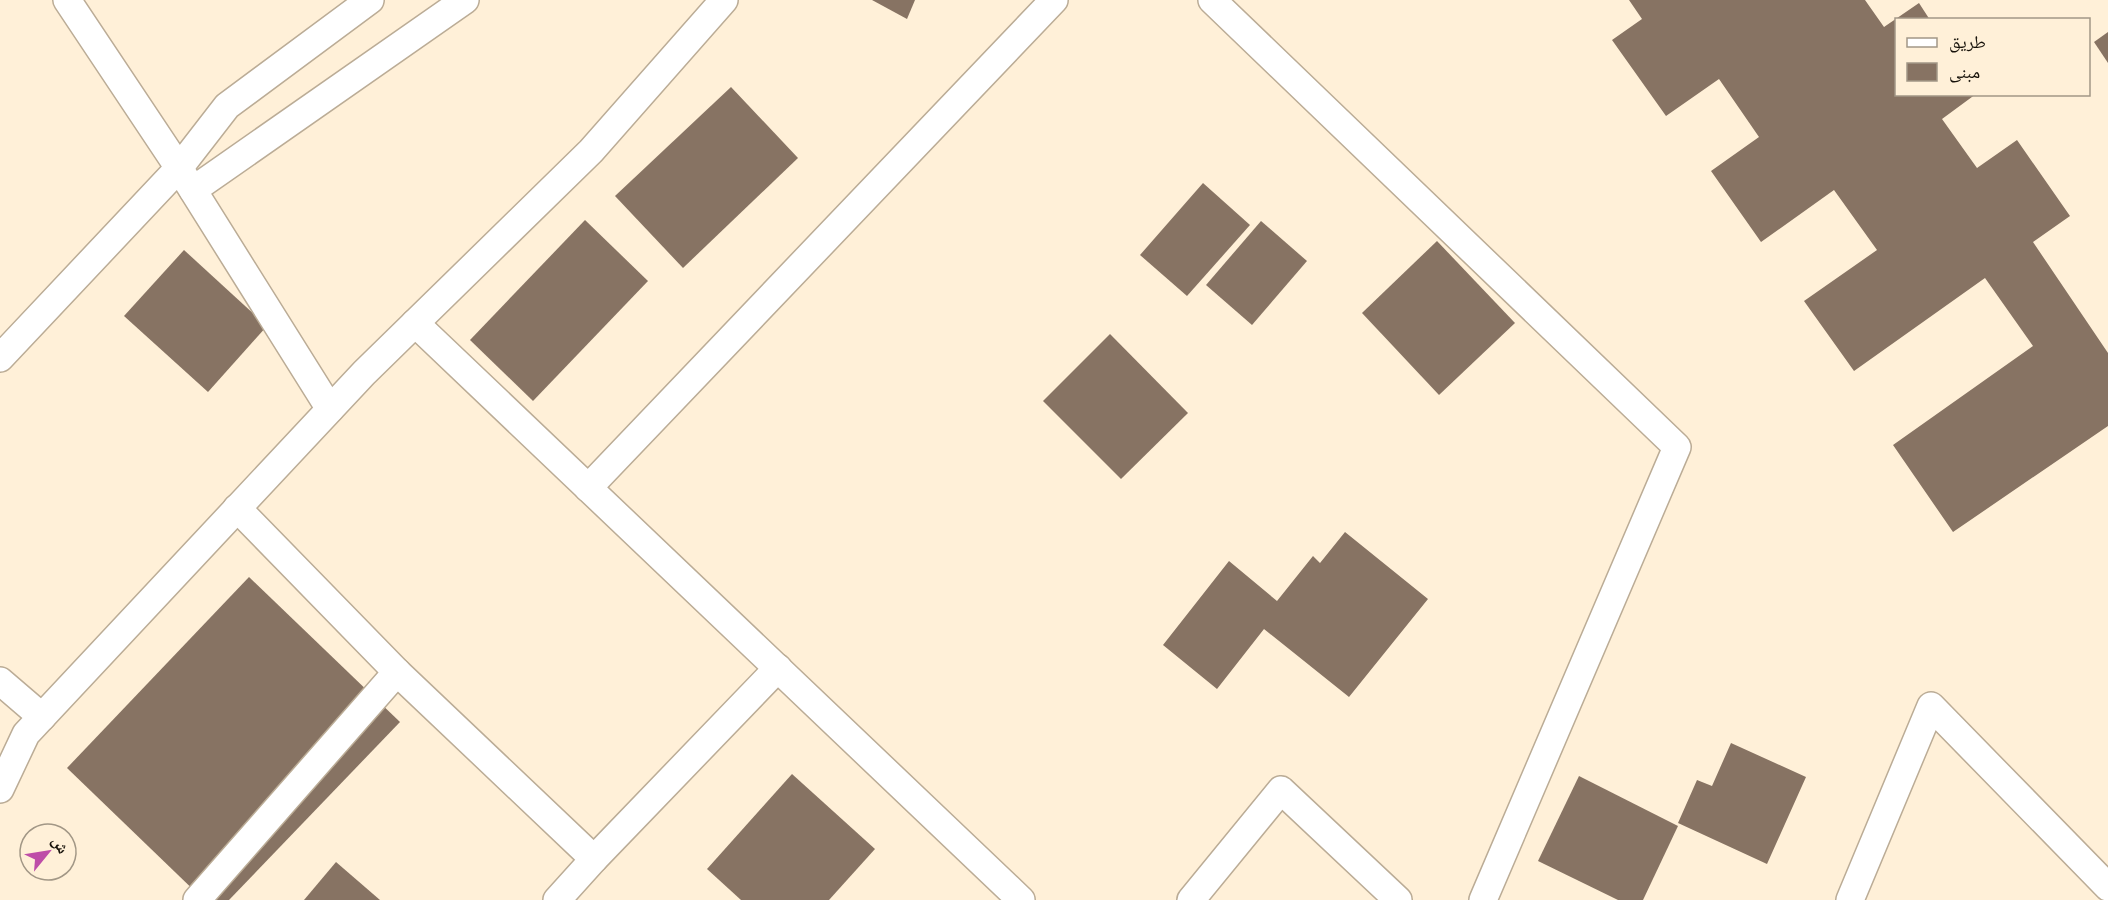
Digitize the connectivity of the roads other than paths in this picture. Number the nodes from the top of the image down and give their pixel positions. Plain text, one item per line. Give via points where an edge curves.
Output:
1 (67, 0) edge
2 (370, 0) edge
3 (465, 0) edge
4 (724, 0) edge
5 (1054, 0) edge
6 (1212, 0) edge
7 (186, 179) junction
8 (415, 323) junction
9 (0, 358) edge
10 (330, 409) junction
11 (588, 488) junction
12 (237, 508) junction
13 (778, 668) junction
14 (397, 672) junction
15 (0, 681) edge
16 (42, 717) junction
17 (0, 789) edge
18 (594, 859) junction
19 (2108, 887) edge
20 (197, 900) edge
21 (557, 900) edge
22 (1021, 900) edge
23 (1191, 900) edge
24 (1398, 900) edge
25 (1483, 900) edge
26 (1850, 900) edge

1 - 7 street
2 - 7 street via 227,106
3 - 7 street
4 - 8 street via 591,151
5 - 11 street
6 - 25 street via 1677,447
7 - 9 street
7 - 10 street
8 - 10 street
8 - 11 street
10 - 12 street
11 - 13 street
12 - 14 street
12 - 16 street
13 - 18 street
13 - 22 street
14 - 18 street
14 - 20 street
15 - 16 street
16 - 17 street via 26,734
18 - 21 street
19 - 26 street via 1930,706
23 - 24 street via 1281,790

